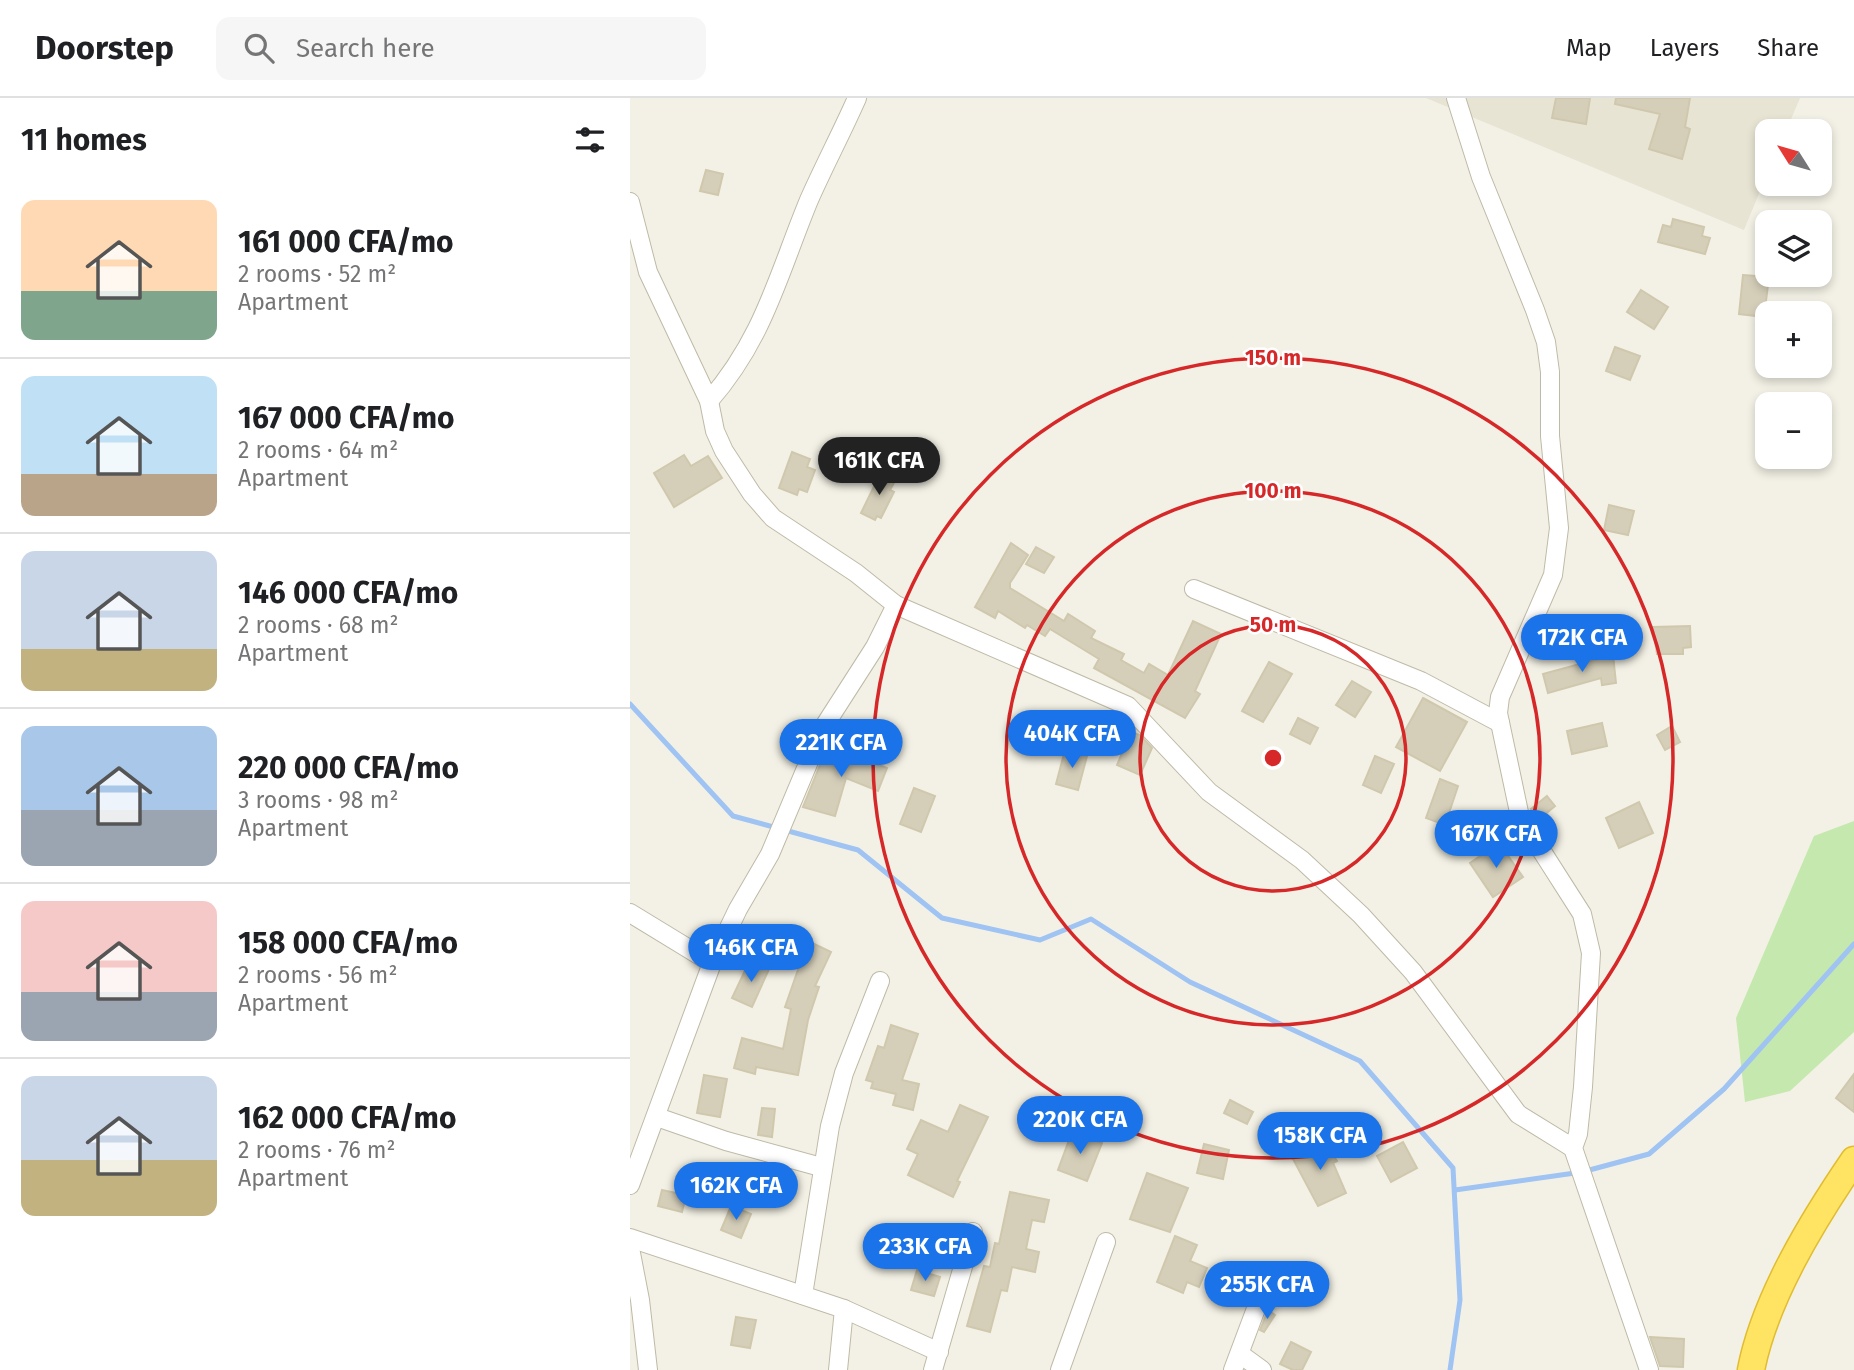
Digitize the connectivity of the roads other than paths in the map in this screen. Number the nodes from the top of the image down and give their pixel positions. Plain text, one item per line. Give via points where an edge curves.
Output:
1 (1456, 98) edge
2 (855, 100) edge
3 (630, 202) edge
4 (709, 401) junction
5 (1194, 589) dead end
6 (896, 605) junction
7 (1500, 723) junction
8 (630, 914) edge
9 (712, 963) junction
10 (880, 981) dead end
11 (657, 1117) junction
12 (1573, 1148) junction
13 (1854, 1160) edge
14 (821, 1167) junction
15 (630, 1185) edge
16 (973, 1232) dead end
17 (630, 1238) edge
18 (1106, 1242) dead end
19 (630, 1248) edge
20 (803, 1295) junction
21 (1257, 1306) dead end
22 (844, 1309) junction
23 (939, 1352) junction
24 (1237, 1362) edge
25 (648, 1370) edge
26 (838, 1370) edge
27 (933, 1370) edge
28 (1060, 1370) edge
29 (1262, 1370) edge
30 (1649, 1370) edge
31 (1751, 1370) edge

1 - 7 street via 1481,177 1546,342 1550,372 1550,436 1559,528 1553,575 1500,697
2 - 4 street via 757,334 735,371
3 - 4 street via 648,272
4 - 6 street via 724,451 773,518
5 - 7 street via 1421,681
6 - 9 street via 823,728 770,854
6 - 12 street via 1128,706 1209,792 1302,860 1362,915 1413,972 1518,1114
7 - 12 street via 1520,817 1575,901 1589,935 1583,1087
8 - 9 street
9 - 11 street
10 - 14 street via 844,1073
11 - 14 street
11 - 15 street
12 - 30 street
13 - 31 highway via 1791,1265
14 - 20 street
16 - 23 street
17 - 20 street
18 - 28 street
19 - 25 street
20 - 22 street
21 - 24 street
22 - 23 street
22 - 26 street
23 - 27 street
24 - 29 street

